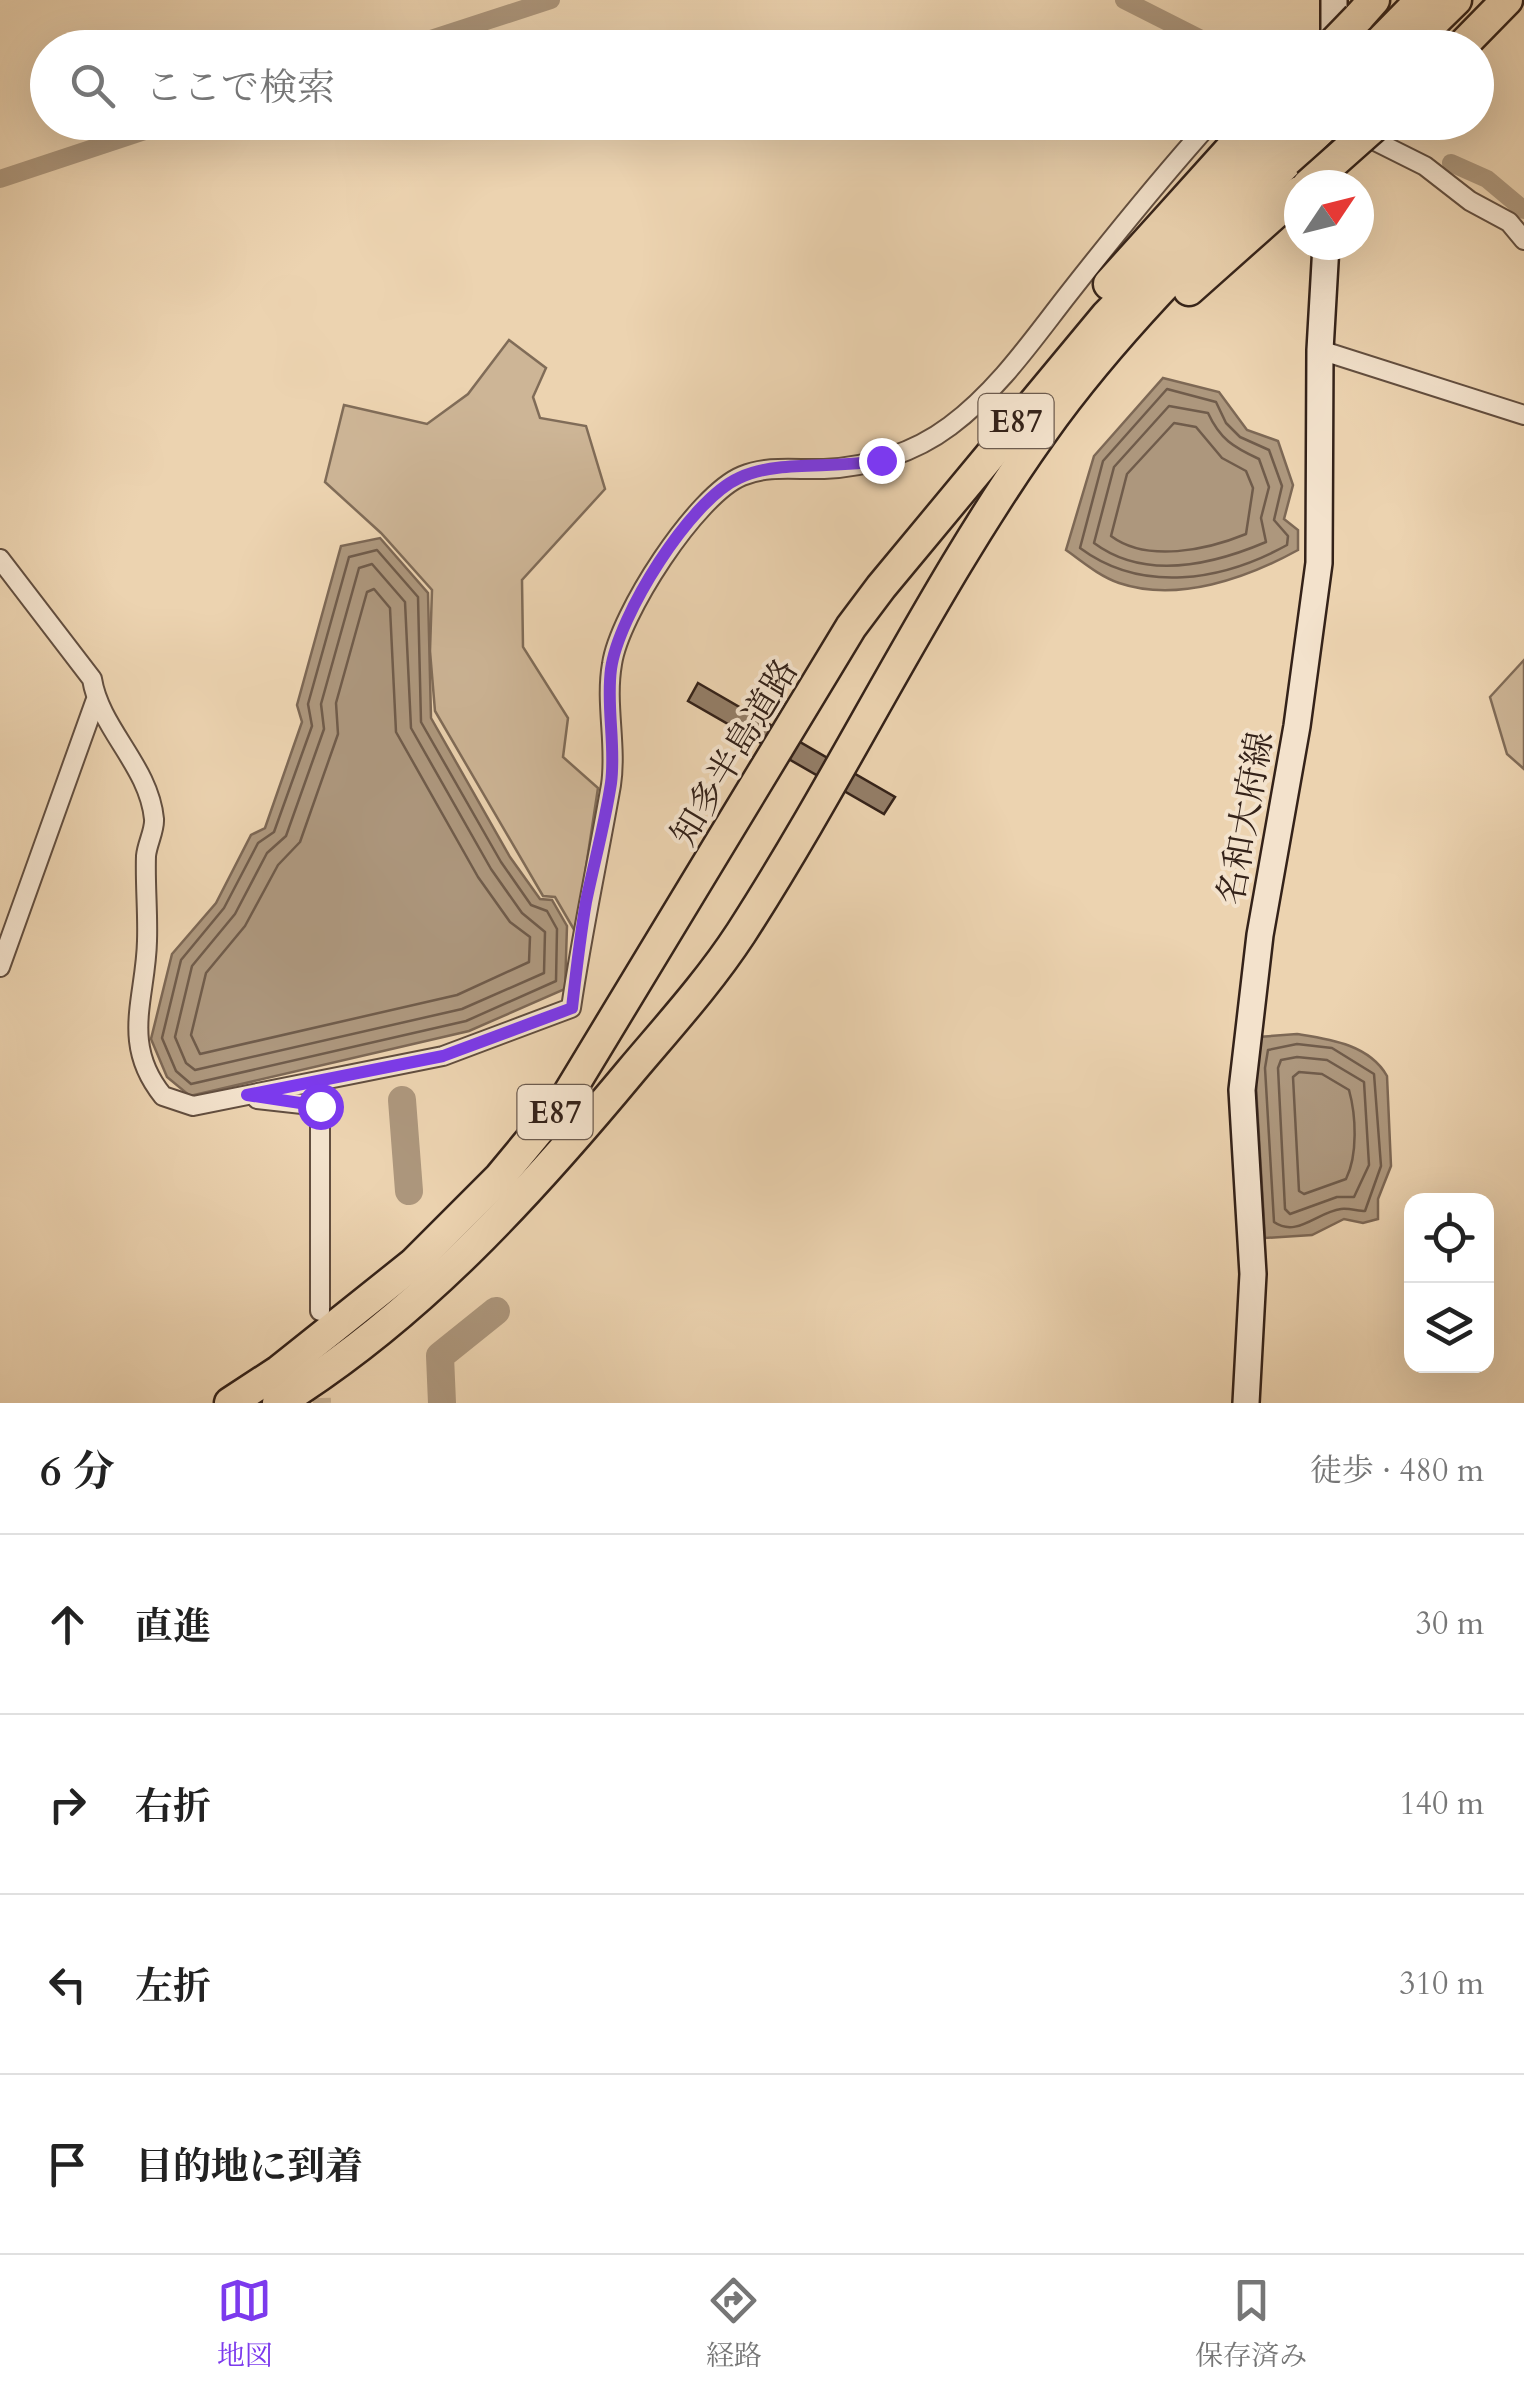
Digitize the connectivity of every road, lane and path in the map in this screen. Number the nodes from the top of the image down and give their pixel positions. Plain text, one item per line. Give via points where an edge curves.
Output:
1 (1421, 0) edge
2 (1456, 0) edge
3 (1507, 0) edge
4 (1355, 6) edge
5 (1341, 30) edge
6 (1392, 30) edge
7 (1425, 30) edge
8 (1478, 30) edge
9 (1195, 140) edge
10 (1271, 140) edge
11 (1278, 140) edge
12 (1332, 140) edge
13 (1359, 140) edge
14 (1371, 140) edge
15 (1325, 170) edge
16 (1330, 170) edge
17 (1284, 205) edge
18 (1524, 240) edge
19 (1325, 260) edge
20 (1320, 350) junction
21 (1524, 414) edge
22 (1028, 454) junction
23 (0, 559) edge
24 (96, 702) junction
25 (0, 967) edge
26 (247, 1095) junction
27 (320, 1310) dead end
28 (230, 1403) edge
29 (278, 1403) edge
30 (1246, 1403) edge

1 - 6 highway
2 - 7 highway
3 - 8 highway
4 - 5 highway, bridge
9 - 26 street via 1017,360 948,428 904,453 852,466 764,469 721,487 702,504 615,645 609,686 612,780 572,1008 443,1056
10 - 28 highway, 知多半島道路 / E87 via 1194,186 1030,381 986,457 851,627 567,1096 500,1178 413,1264
11 - 22 highway, E87
12 - 16 main road
13 - 15 highway, bridge
14 - 18 street via 1426,166 1509,222
17 - 22 highway via 1219,260
19 - 20 main road, 名和大府線
20 - 21 street
20 - 30 main road, 名和大府線 via 1319,563 1242,1090 1253,1274
22 - 29 highway, E87 via 707,980 497,1224 379,1329
23 - 24 street via 69,644 92,680
24 - 25 street
24 - 26 street via 134,762 155,820 146,851 148,946 137,1006 149,1073 163,1096 177,1104
26 - 27 street via 320,1106

